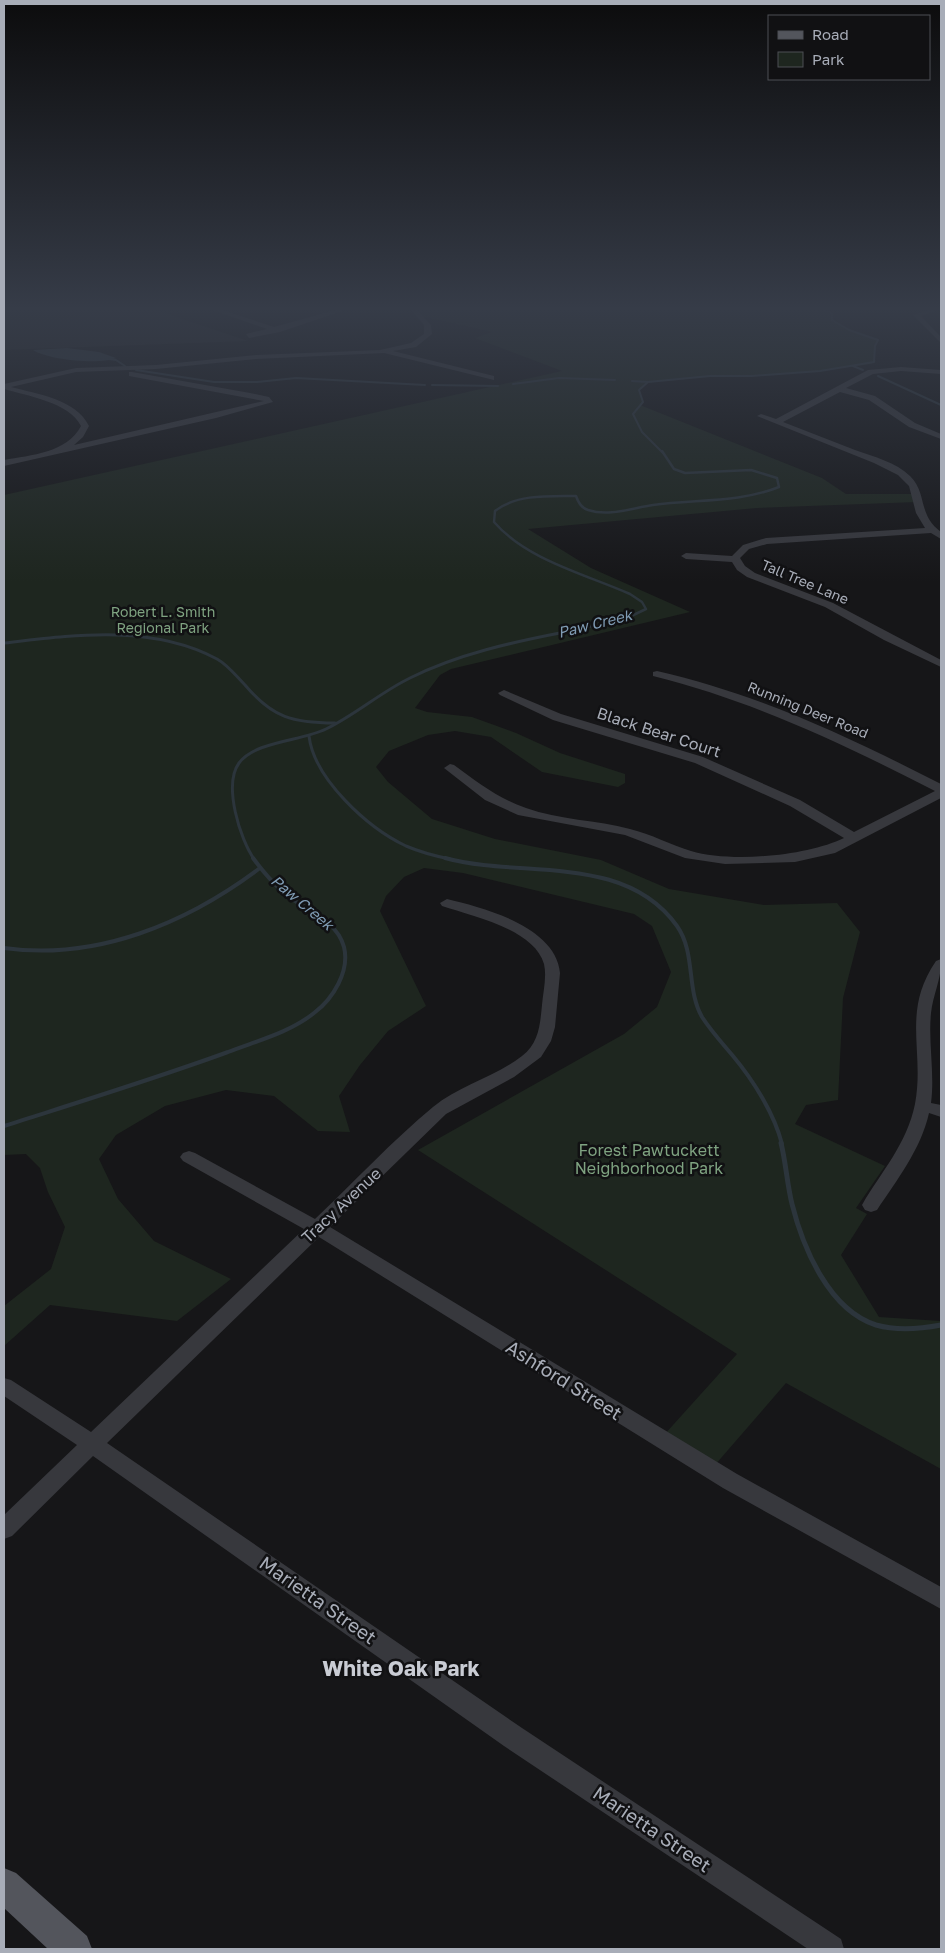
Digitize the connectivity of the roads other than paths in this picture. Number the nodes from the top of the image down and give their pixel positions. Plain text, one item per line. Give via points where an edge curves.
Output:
1 (43, 400) edge
2 (268, 400) edge
3 (818, 400) edge
4 (875, 400) edge
5 (761, 416) dead end
6 (777, 422) junction
7 (941, 437) edge
8 (49, 453) junction
9 (4, 463) edge
10 (931, 530) junction
11 (941, 536) edge
12 (686, 556) dead end
13 (736, 559) junction
14 (941, 664) edge
15 (658, 674) dead end
16 (504, 693) dead end
17 (450, 768) dead end
18 (941, 789) edge
19 (941, 793) edge
20 (854, 838) junction
21 (447, 903) dead end
22 (941, 964) edge
23 (923, 1106) junction
24 (941, 1111) edge
25 (189, 1158) dead end
26 (871, 1205) dead end
27 (317, 1227) junction
28 (4, 1386) edge
29 (92, 1443) junction
30 (4, 1529) edge
31 (941, 1599) edge
32 (4, 1884) edge
33 (74, 1949) edge
34 (831, 1949) edge

1 - 8 street via 67,408 82,419 85,426 78,437
2 - 8 street via 270,402 216,416
3 - 6 street
4 - 7 street via 912,425
5 - 6 street
6 - 10 street via 878,461 902,474 914,487 918,511
8 - 9 street
10 - 11 street
10 - 13 street, Tall Tree Lane via 766,541 746,547
12 - 13 street
13 - 14 street, Tall Tree Lane via 741,568 751,575 829,605
15 - 18 street, Running Deer Road via 689,681 814,727
16 - 20 street, Black Bear Court via 557,717 699,760 788,800
17 - 20 street via 490,797 523,812 628,832 714,860 795,858 830,850
19 - 20 street
21 - 27 street, Tracy Avenue via 523,931 547,951 552,971 546,1039 521,1064 440,1110
22 - 23 street via 928,988 923,1010
23 - 24 street
23 - 26 street via 911,1142
25 - 27 street, Ashford Street
27 - 29 street, Tracy Avenue
27 - 31 street, Ashford Street via 730,1481
28 - 29 street, Marietta Street
29 - 30 street, Tracy Avenue
29 - 34 street, Marietta Street via 514,1737
32 - 33 main road

